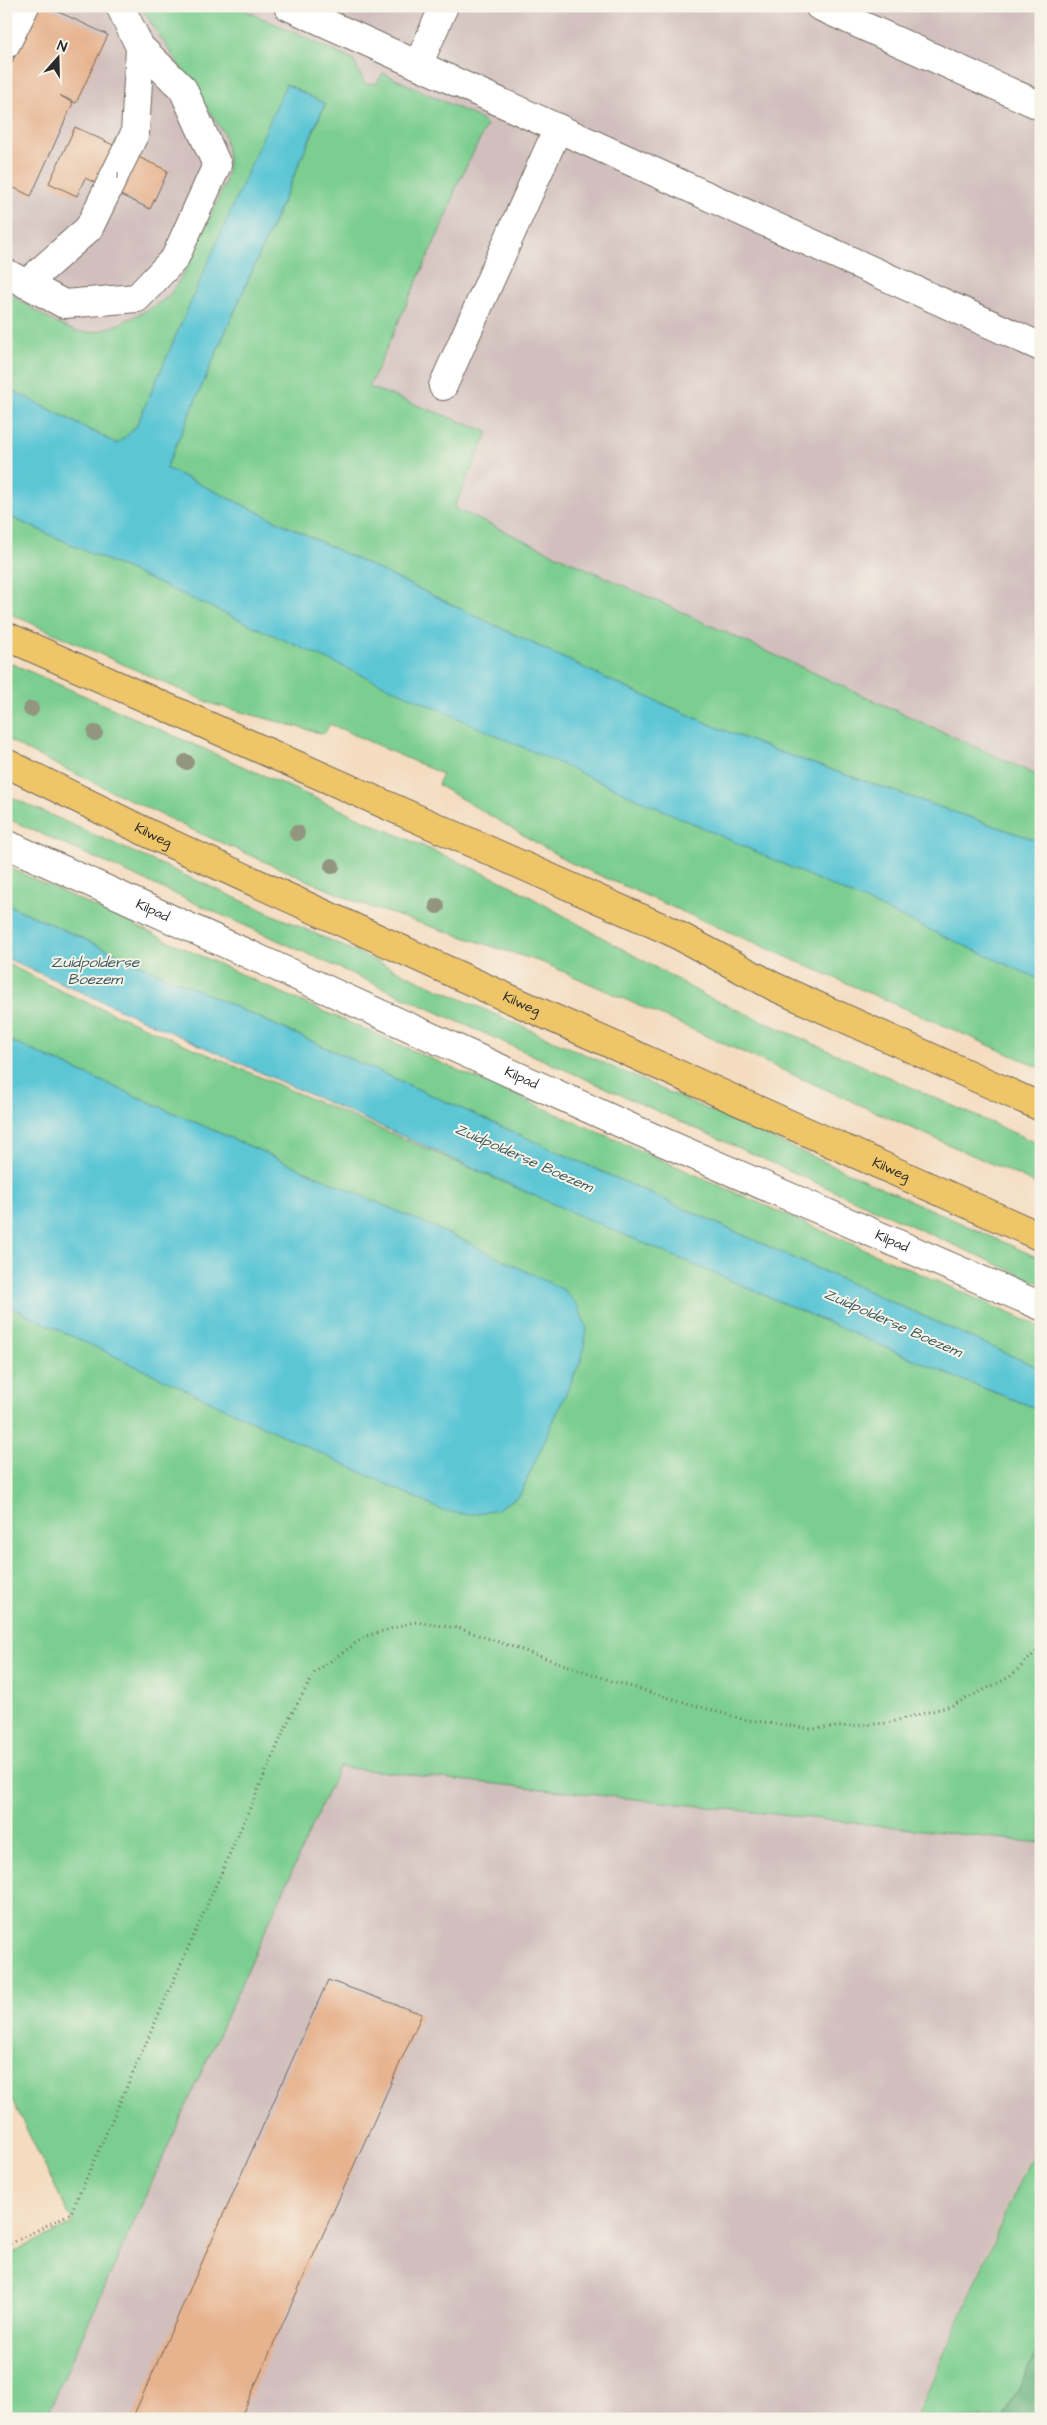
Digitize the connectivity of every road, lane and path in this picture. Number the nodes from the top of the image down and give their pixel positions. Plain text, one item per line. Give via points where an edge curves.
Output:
1 (25, 6) edge
2 (120, 6) edge
3 (288, 6) edge
4 (444, 6) edge
5 (819, 6) edge
6 (6, 44) edge
7 (140, 47) junction
8 (418, 66) junction
9 (1041, 106) edge
10 (558, 128) junction
11 (16, 279) edge
12 (1041, 347) edge
13 (443, 386) dead end
14 (6, 636) edge
15 (6, 763) edge
16 (6, 844) edge
17 (1041, 1107) edge
18 (1041, 1237) edge
19 (1041, 1306) edge
20 (1041, 1648) edge
21 (6, 2246) edge

1 - 6 street
2 - 7 street
3 - 8 street
4 - 8 street
5 - 9 street
7 - 11 street via 135,133 90,228
7 - 11 street via 183,89 217,164 175,258 137,298 64,304
8 - 10 street
10 - 12 street
10 - 13 street
14 - 17 main road via 670,931 776,987
15 - 18 main road, Kilweg via 154,836
16 - 19 street, Kilpad via 629,1127
20 - 21 path via 1010,1677 951,1706 888,1723 812,1729 742,1719 615,1682 458,1628 414,1622 366,1636 315,1672 291,1715 70,2213

